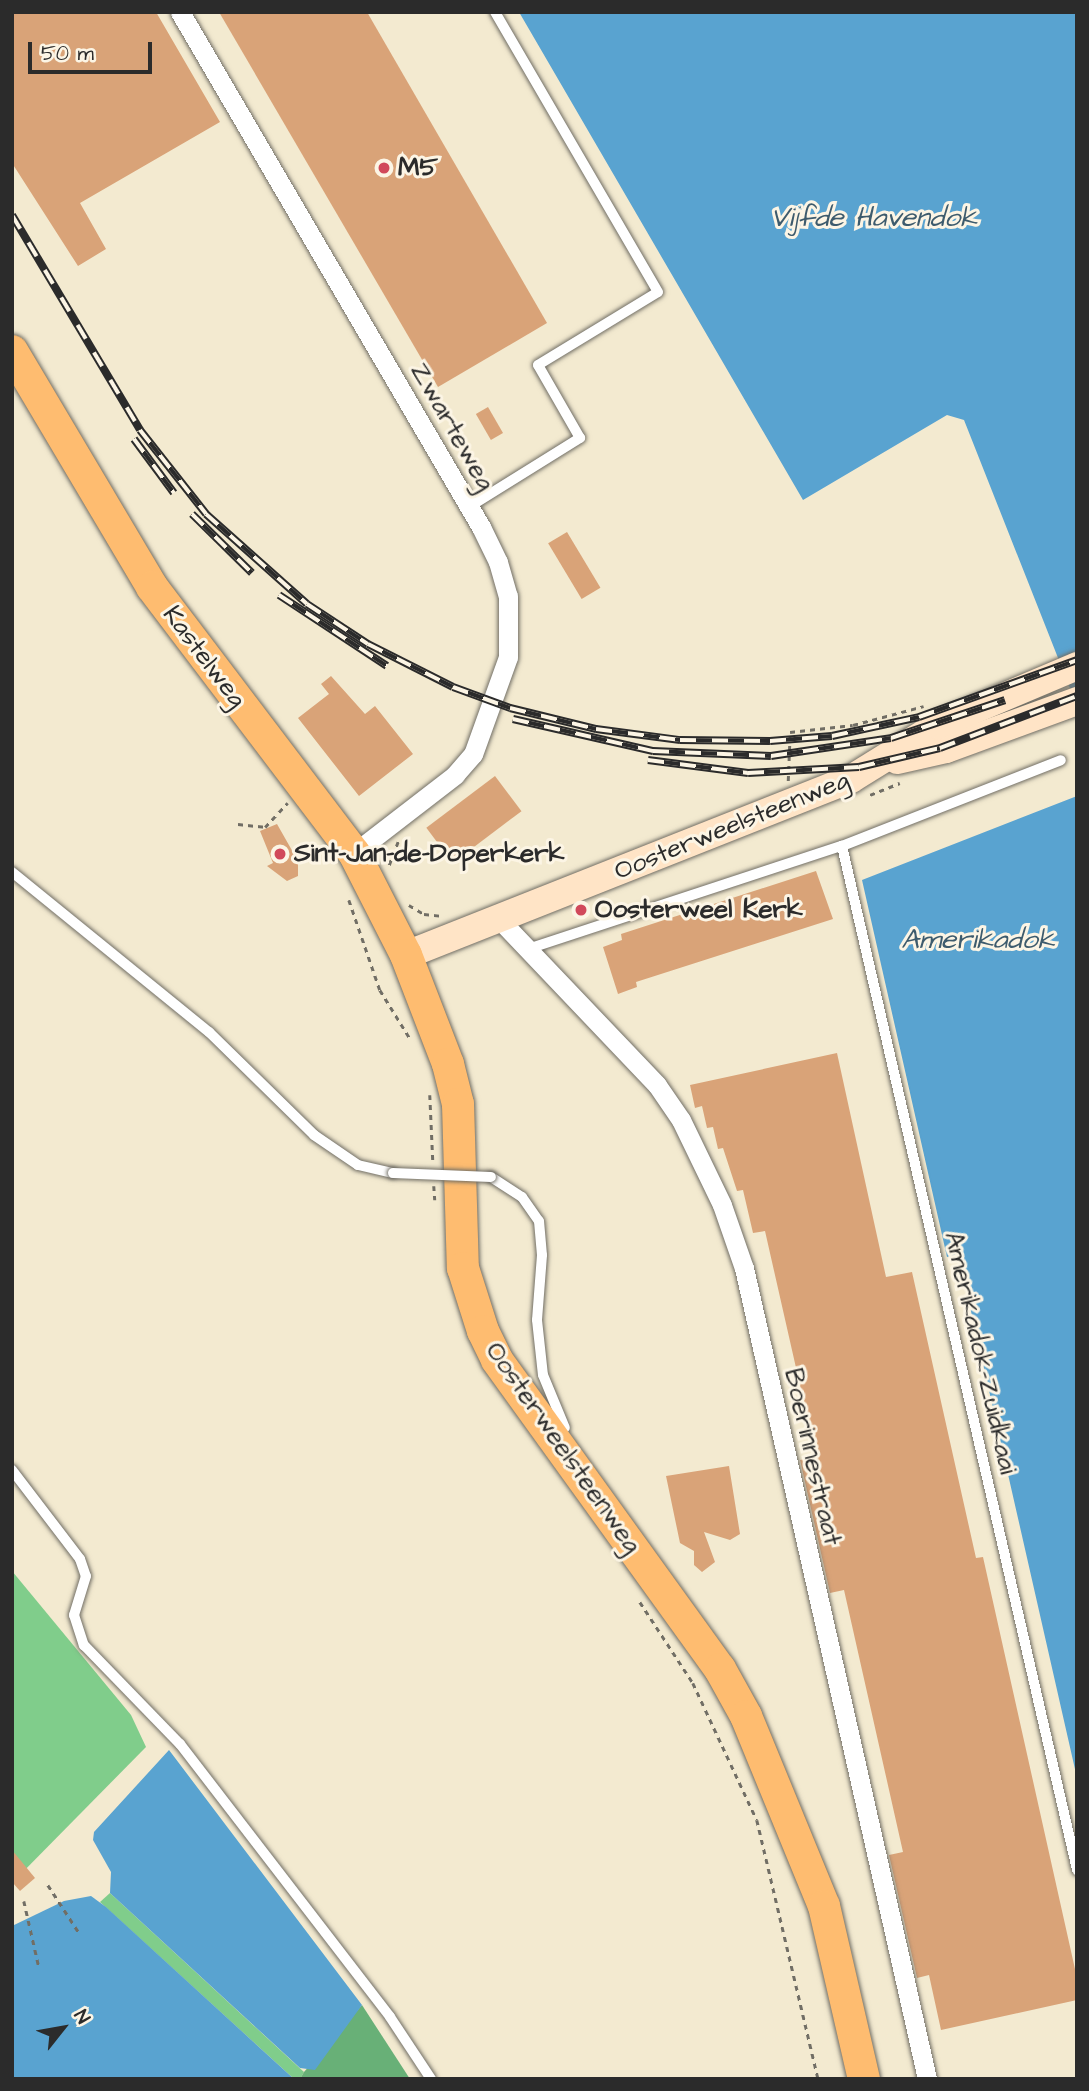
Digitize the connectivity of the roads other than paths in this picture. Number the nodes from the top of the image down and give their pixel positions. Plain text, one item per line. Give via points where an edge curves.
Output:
1 (180, 12) edge
2 (495, 12) edge
3 (12, 351) edge
4 (469, 507) junction
5 (1077, 666) edge
6 (1077, 701) edge
7 (1061, 760) dead end
8 (881, 763) junction
9 (842, 846) junction
10 (354, 853) junction
11 (12, 872) edge
12 (499, 919) junction
13 (527, 950) junction
14 (405, 955) junction
15 (573, 1441) dead end
16 (12, 1470) edge
17 (595, 1474) dead end
18 (808, 1862) junction
19 (1077, 1870) edge
20 (430, 2079) edge
21 (864, 2079) edge
22 (927, 2079) edge

1 - 4 street, Zwarteweg
2 - 4 lane via 658,292 538,365 580,438
3 - 10 main road, Kastelweg via 152,587
4 - 10 street, Zwarteweg via 498,562 508,596 508,657 473,754 417,806
5 - 8 main road, Oosterweelsteenweg via 938,725
6 - 8 main road, Oosterweelsteenweg via 946,749
7 - 9 lane
8 - 12 main road, Oosterweelsteenweg
9 - 13 lane
9 - 19 lane, Amerikadok-Zuidkaai
10 - 14 main road, Kastelweg
11 - 15 lane, bridge via 209,1032 314,1135 358,1165 393,1173 491,1177 522,1197 538,1221 542,1255 537,1320 543,1375 559,1419
12 - 13 street, Boerinnestraat
12 - 14 main road, Oosterweelsteenweg
13 - 22 street, Boerinnestraat via 657,1085 681,1119 722,1205 744,1268
14 - 18 main road, Oosterweelsteenweg via 448,1064 458,1104 457,1207 463,1268 483,1331 504,1370 720,1669 746,1716
16 - 20 lane via 80,1559 86,1576 74,1615 84,1645 180,1744 390,2017
17 - 18 lane via 729,1674 771,1750
18 - 21 main road, Oosterweelsteenweg via 824,1906

